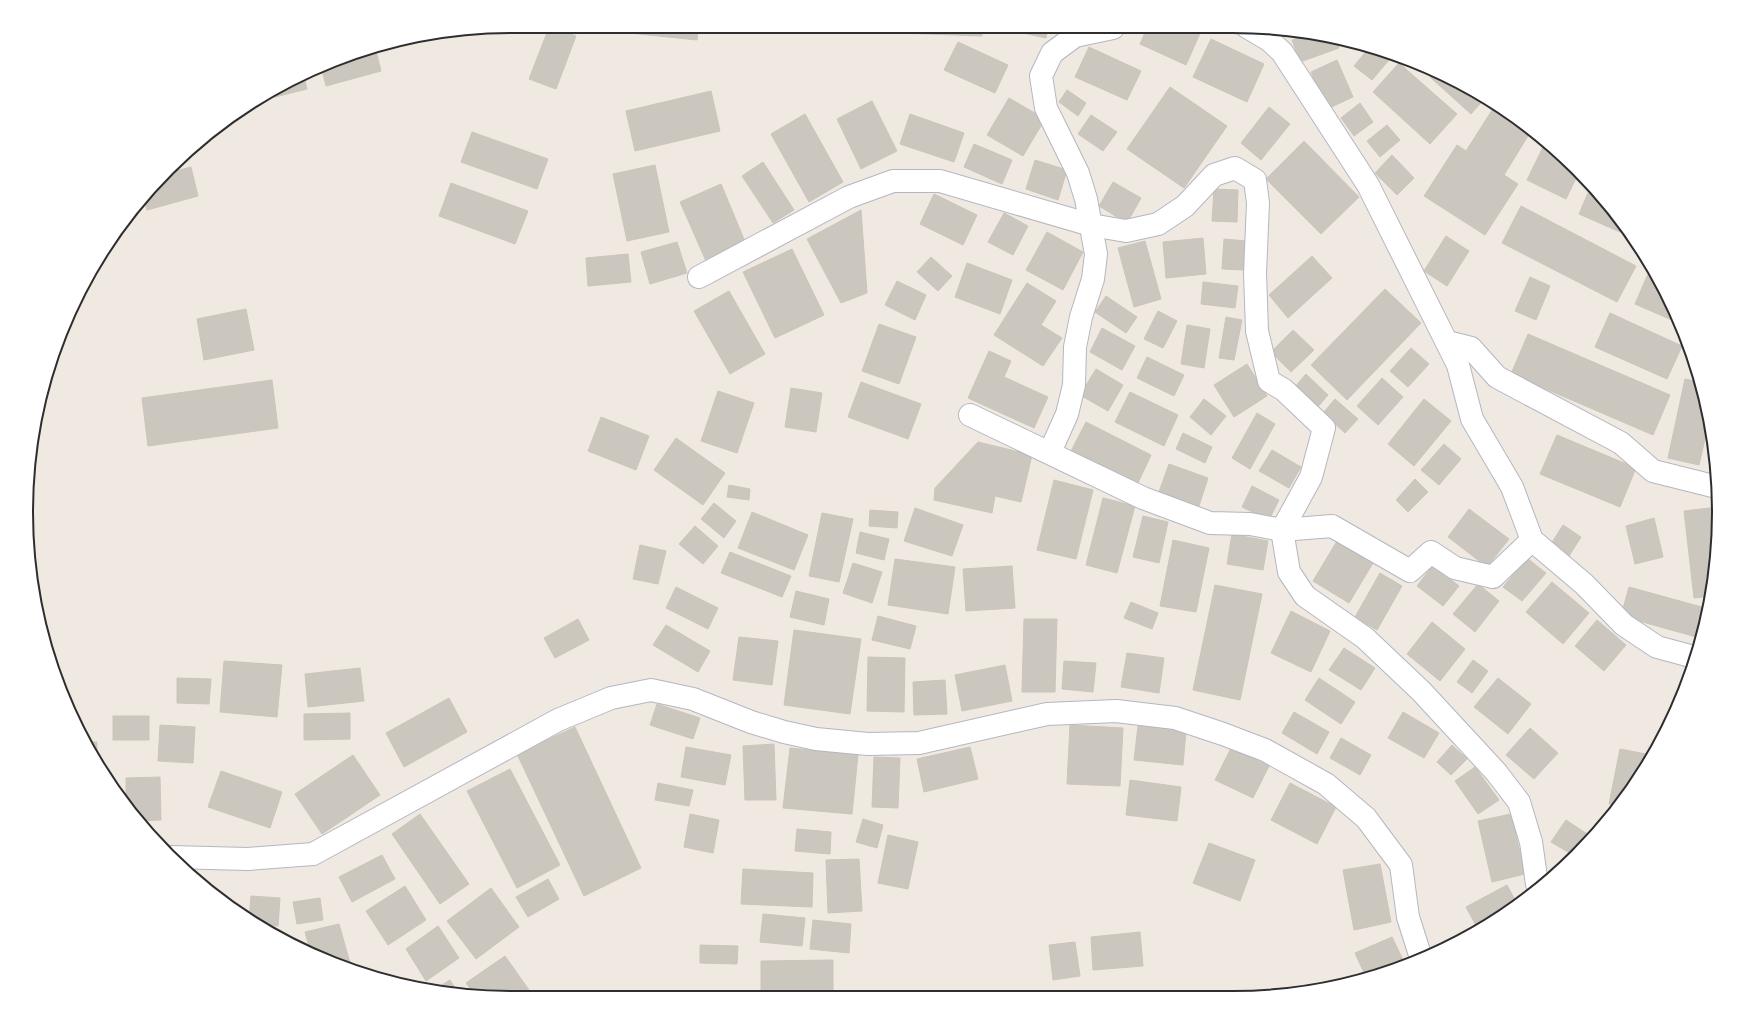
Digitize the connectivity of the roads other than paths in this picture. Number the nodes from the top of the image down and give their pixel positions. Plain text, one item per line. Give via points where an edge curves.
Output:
1 (1089, 33) edge
2 (1258, 34) edge
3 (1091, 225) junction
4 (699, 277) dead end
5 (1447, 342) junction
6 (970, 415) dead end
7 (1050, 452) junction
8 (1711, 486) edge
9 (1282, 530) junction
10 (1532, 540) junction
11 (1690, 656) edge
12 (180, 857) edge
13 (1537, 882) edge
14 (1420, 953) edge

1 - 3 street via 1074,36 1052,52 1041,76 1046,108 1078,174
2 - 5 street via 1282,52 1368,185
3 - 4 street via 940,181 893,181 849,196
3 - 7 street via 1096,254 1093,279 1075,347 1074,385 1067,414
3 - 9 street via 1126,231 1158,224 1185,206 1214,175 1235,168 1255,180 1258,203 1255,274 1258,330 1269,381 1284,390 1324,428 1311,478
5 - 8 street via 1471,348 1497,377 1621,443 1652,471
5 - 10 street via 1458,365 1472,419 1512,486
6 - 7 street
7 - 9 street via 1143,498 1210,523 1250,524
9 - 10 street via 1332,526 1410,571 1431,552 1455,568 1492,577
9 - 13 street via 1289,572 1305,596 1365,638 1421,691 1496,772 1520,802 1531,842
10 - 11 street via 1584,584 1624,625 1657,647
12 - 14 street via 248,858 313,854 558,720 611,698 651,690 693,699 784,732 816,739 868,744 919,744 1047,714 1116,711 1175,718 1224,734 1265,750 1326,784 1366,818 1401,865 1408,917

